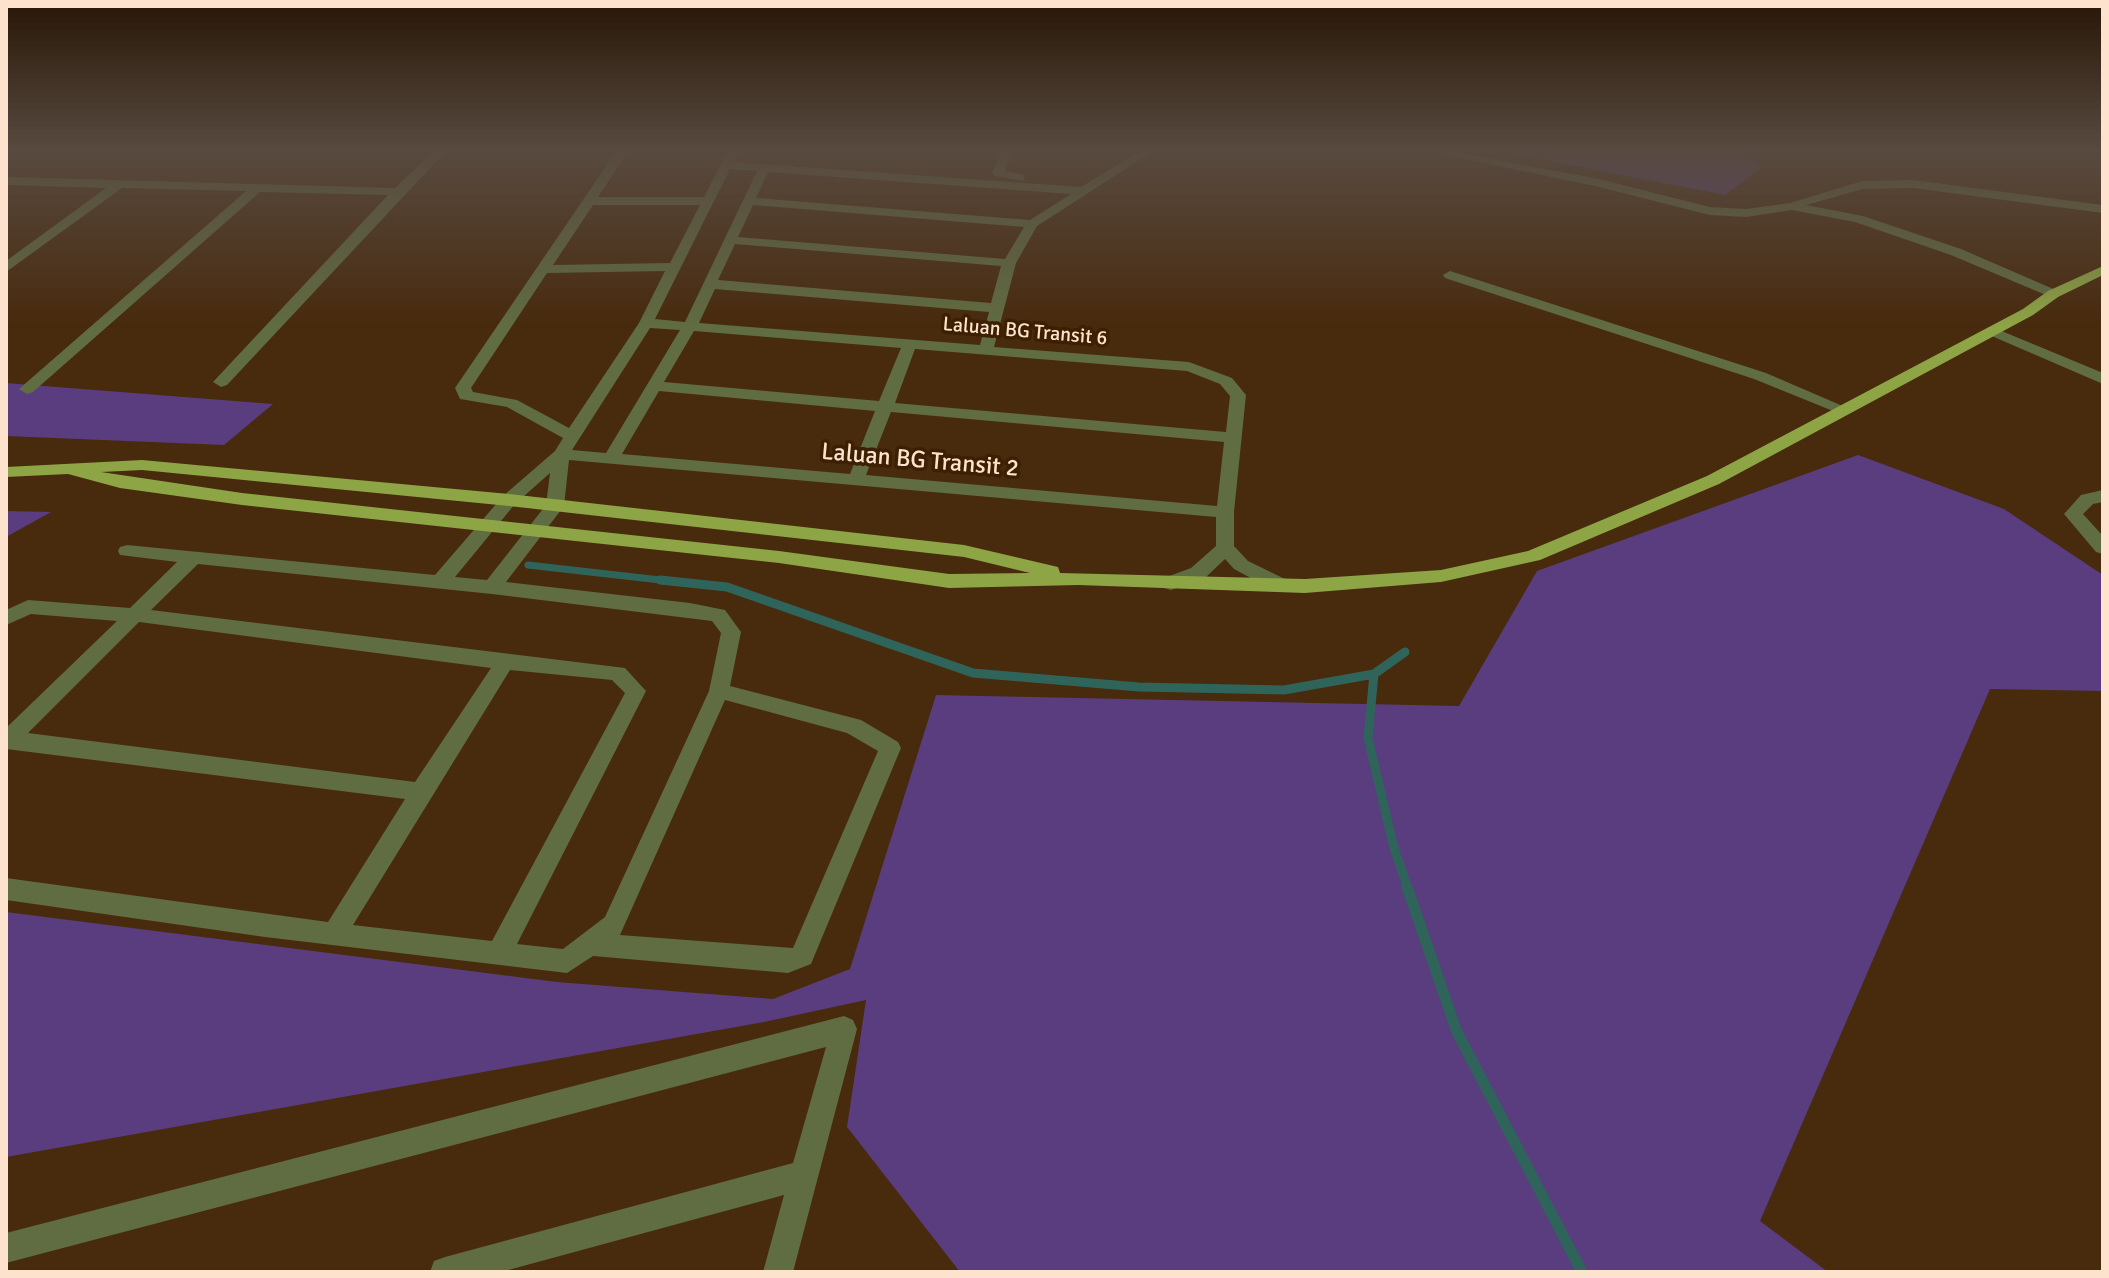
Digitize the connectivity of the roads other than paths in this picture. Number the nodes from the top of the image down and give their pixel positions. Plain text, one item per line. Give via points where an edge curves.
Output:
1 (85, 210) edge
2 (232, 210) edge
3 (382, 210) edge
4 (582, 210) edge
5 (704, 210) edge
6 (744, 210) edge
7 (855, 210) edge
8 (1053, 210) edge
9 (1705, 210) edge
10 (1768, 210) edge
11 (1810, 210) edge
12 (1032, 224) junction
13 (730, 240) junction
14 (1009, 263) junction
15 (675, 267) junction
16 (6, 268) edge
17 (543, 269) junction
18 (2103, 270) edge
19 (1450, 275) dead end
20 (710, 284) junction
21 (2053, 294) junction
22 (997, 308) junction
23 (646, 323) junction
24 (690, 326) junction
25 (1992, 331) junction
26 (910, 344) junction
27 (986, 350) junction
28 (2103, 379) edge
29 (221, 382) dead end
30 (655, 386) junction
31 (27, 389) dead end
32 (885, 405) junction
33 (1844, 410) junction
34 (573, 437) junction
35 (1233, 438) junction
36 (561, 454) junction
37 (611, 459) junction
38 (73, 470) junction
39 (6, 472) edge
40 (856, 480) junction
41 (2103, 496) edge
42 (509, 500) junction
43 (555, 506) junction
44 (1225, 512) junction
45 (486, 526) junction
46 (534, 533) junction
47 (1225, 548) junction
48 (2103, 548) edge
49 (127, 551) dead end
50 (193, 558) junction
51 (1078, 579) junction
52 (440, 582) junction
53 (1171, 583) junction
54 (1280, 585) junction
55 (492, 587) junction
56 (135, 615) junction
57 (6, 618) edge
58 (505, 662) junction
59 (719, 691) junction
60 (7, 740) edge
61 (421, 792) junction
62 (6, 889) edge
63 (334, 934) junction
64 (589, 944) junction
65 (499, 953) junction
66 (804, 1175) junction
67 (6, 1248) edge
68 (445, 1272) edge
69 (778, 1272) edge

1 - 16 street
2 - 31 street
3 - 29 street
4 - 17 street
5 - 15 street
6 - 13 street
7 - 12 street
8 - 12 street
9 - 10 street
11 - 21 street via 1858,219 1956,252
12 - 14 street
13 - 14 street
13 - 20 street
14 - 22 street
15 - 17 street
15 - 23 street
17 - 34 street via 463,388 466,396 511,403
18 - 21 main road
19 - 33 street via 1760,376
20 - 22 street
20 - 24 street
21 - 25 main road
22 - 27 street
23 - 24 street, Laluan BG Transit 6
23 - 34 street
24 - 26 street, Laluan BG Transit 6
24 - 30 street
25 - 28 street
25 - 33 main road
26 - 27 street, Laluan BG Transit 6
26 - 32 street
27 - 35 street, Laluan BG Transit 6 via 1206,372 1226,381 1238,395
30 - 32 street
30 - 37 street
32 - 35 street
32 - 40 street
33 - 54 main road via 1713,480 1533,556 1441,576
34 - 36 street
35 - 44 street, Laluan BG Transit 6
36 - 37 street, Laluan BG Transit 2
36 - 42 street
36 - 43 street
37 - 40 street, Laluan BG Transit 2
38 - 39 main road
38 - 42 main road via 142,465
38 - 45 main road via 120,483
40 - 44 street, Laluan BG Transit 2
41 - 48 street via 2087,499 2073,514
42 - 43 main road
42 - 45 street
43 - 46 street
43 - 51 main road via 964,551
44 - 47 street, Laluan BG Transit 6
45 - 46 main road
45 - 52 street
46 - 51 main road via 779,557 949,581
46 - 55 street
47 - 53 street via 1198,573
47 - 54 street via 1241,565
49 - 50 street
50 - 52 street
50 - 56 street
51 - 53 main road
52 - 55 street
53 - 54 main road
55 - 59 street via 718,615 731,632
56 - 57 street via 28,607
56 - 58 street
56 - 60 street
58 - 61 street
58 - 65 street via 618,673 636,691
59 - 64 street via 614,925
59 - 64 street via 853,726 890,748 802,956 788,961
60 - 61 street
61 - 63 street
62 - 63 street
63 - 65 street
64 - 65 street via 567,961
66 - 67 street via 844,1029
66 - 68 street
66 - 69 street

